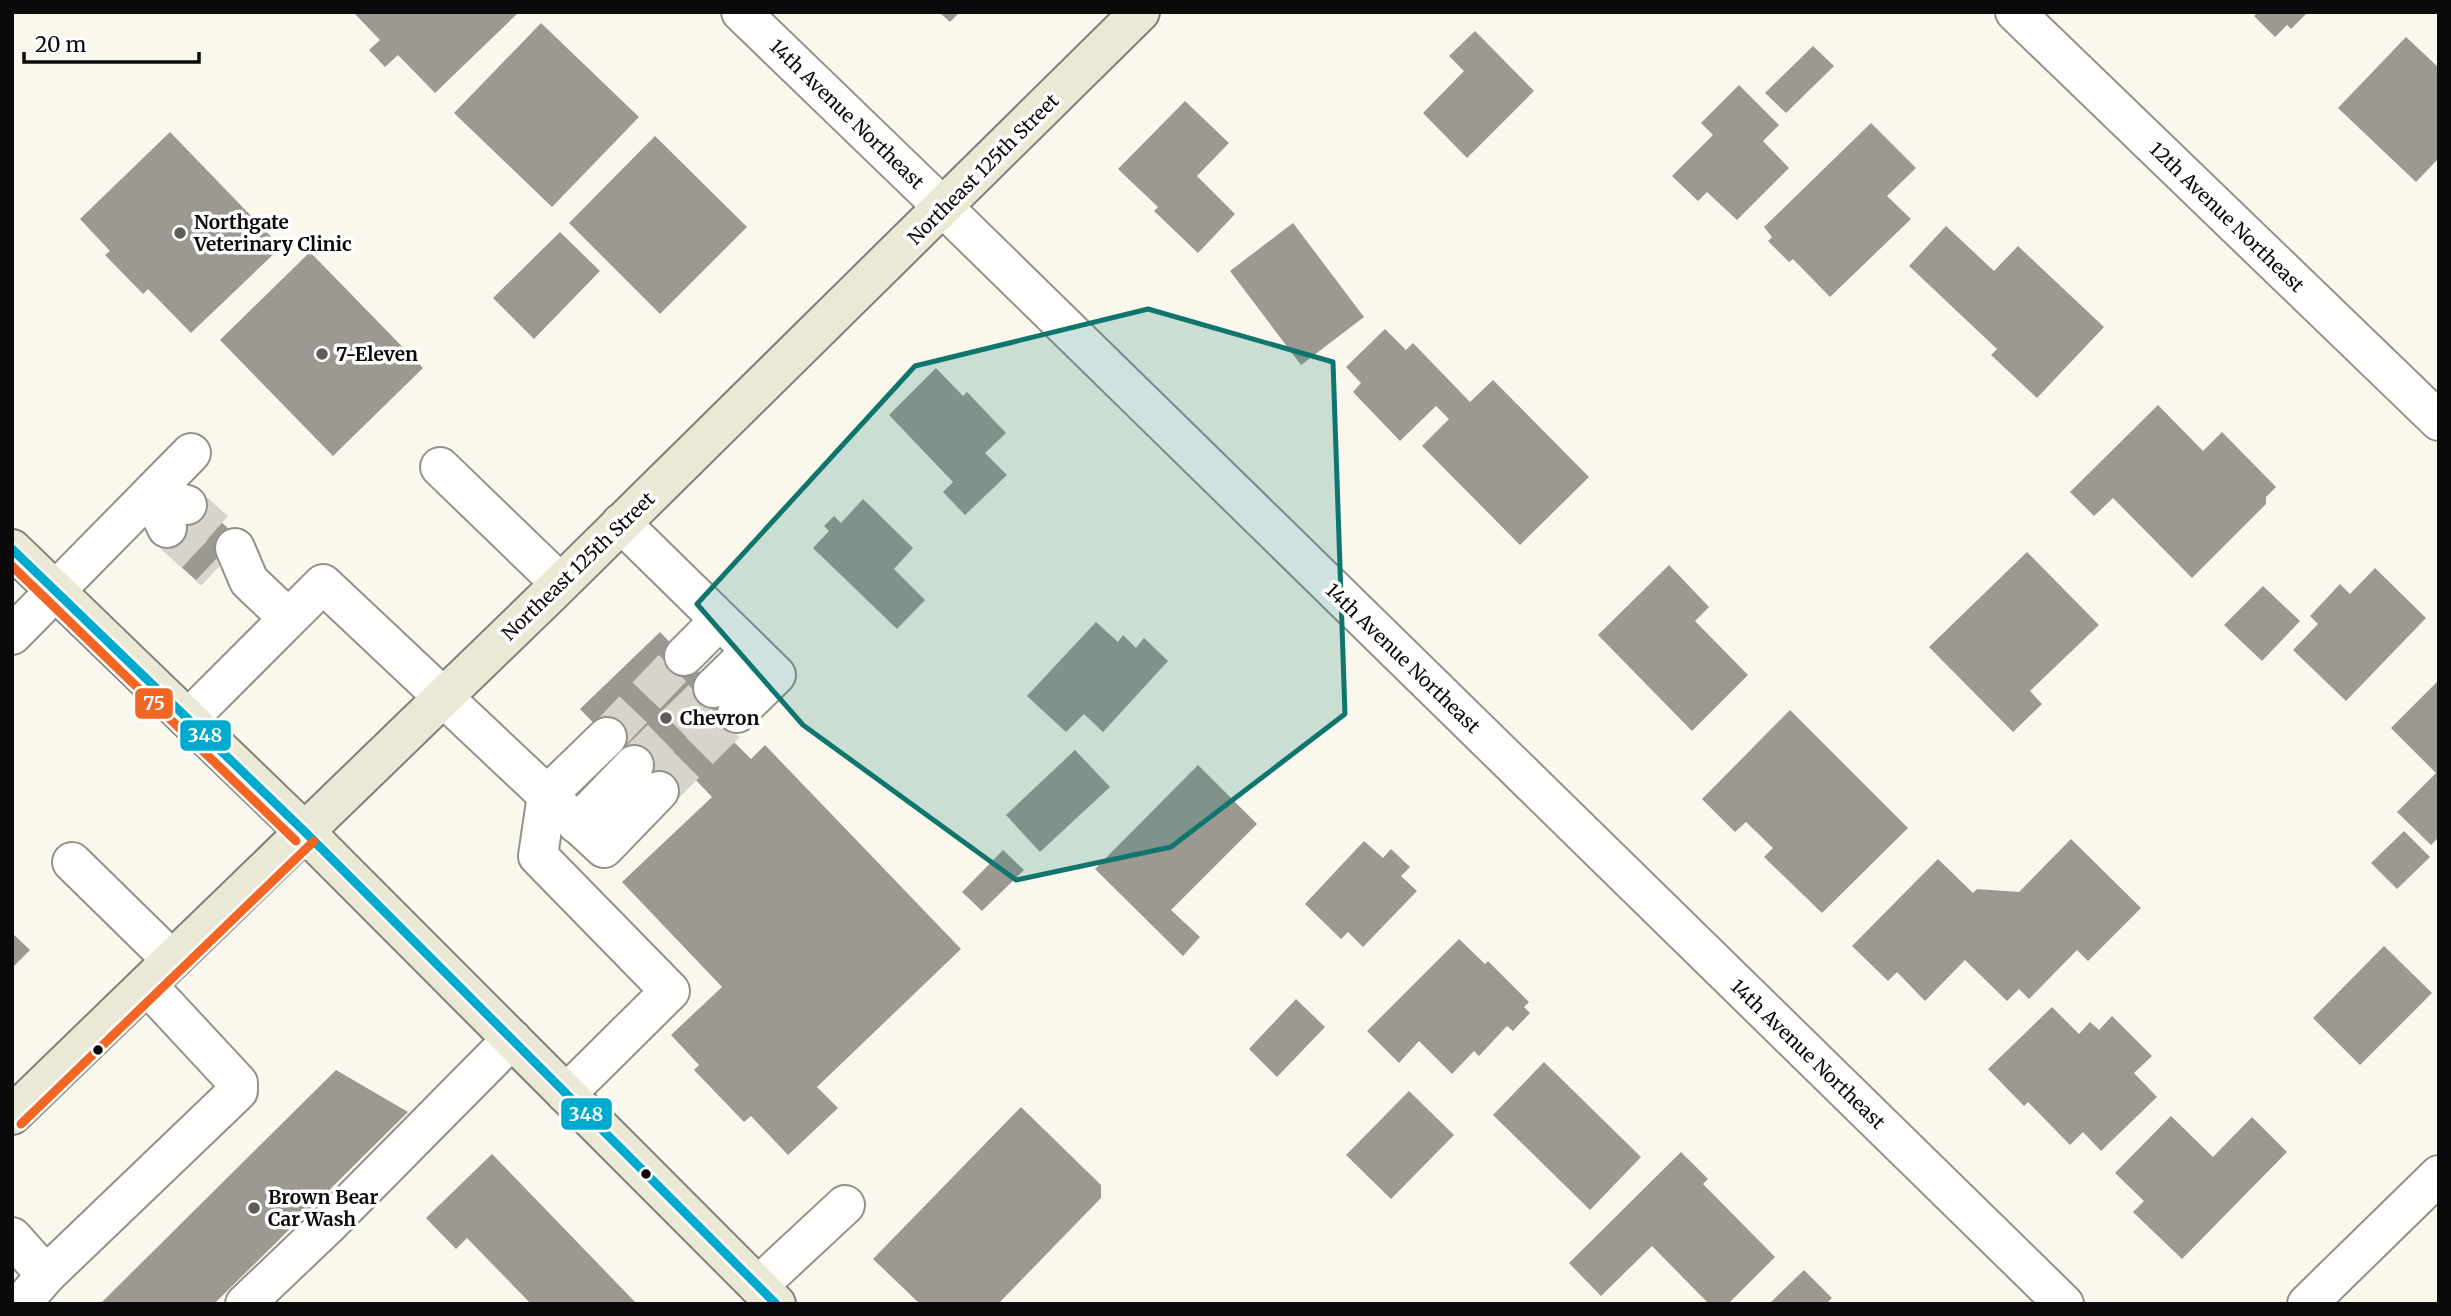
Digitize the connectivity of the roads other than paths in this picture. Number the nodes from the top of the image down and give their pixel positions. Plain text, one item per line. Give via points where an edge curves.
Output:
1 (741, 12) edge
2 (1140, 12) edge
3 (2015, 12) edge
4 (944, 208) junction
5 (2439, 421) edge
6 (191, 453) dead end
7 (440, 467) dead end
8 (621, 523) junction
9 (12, 549) edge
10 (233, 567) tunnel mouth
11 (560, 583) junction
12 (56, 591) junction
13 (288, 618) junction
14 (719, 621) junction
15 (12, 635) edge
16 (684, 656) tunnel mouth
17 (443, 698) junction
18 (725, 700) tunnel mouth
19 (188, 719) junction
20 (607, 737) tunnel mouth
21 (647, 778) tunnel mouth
22 (547, 795) junction
23 (305, 832) junction
24 (72, 862) dead end
25 (160, 972) junction
26 (512, 1039) junction
27 (566, 1094) junction
28 (12, 1115) edge
29 (2439, 1175) edge
30 (845, 1205) dead end
31 (12, 1237) edge
32 (46, 1275) junction
33 (767, 1295) edge
34 (20, 1304) edge
35 (245, 1304) edge
36 (2064, 1304) edge
37 (2307, 1304) edge

1 - 4 street, 14th Avenue Northeast
2 - 4 main road, Northeast 125th Street
3 - 5 street, 12th Avenue Northeast
4 - 8 main road, Northeast 125th Street
4 - 36 street, 14th Avenue Northeast
6 - 12 street via 168,509
7 - 11 street
8 - 11 main road, Northeast 125th Street
8 - 14 street
9 - 12 main road
10 - 13 street
11 - 17 main road, Northeast 125th Street
12 - 15 street
12 - 19 main road
13 - 17 street via 323,584
13 - 19 street
14 - 16 street
14 - 18 street via 776,676
17 - 22 street
17 - 23 main road, Northeast 125th Street
19 - 23 main road
20 - 22 street
21 - 22 street via 604,848
22 - 27 street via 538,856 670,991
23 - 25 main road, Northeast 125th Street
23 - 26 main road
24 - 25 street
25 - 28 main road, Northeast 125th Street
25 - 32 street via 238,1083 238,1091
26 - 27 main road
26 - 35 street
27 - 33 main road
29 - 37 street
30 - 33 street
31 - 32 street
32 - 34 street

